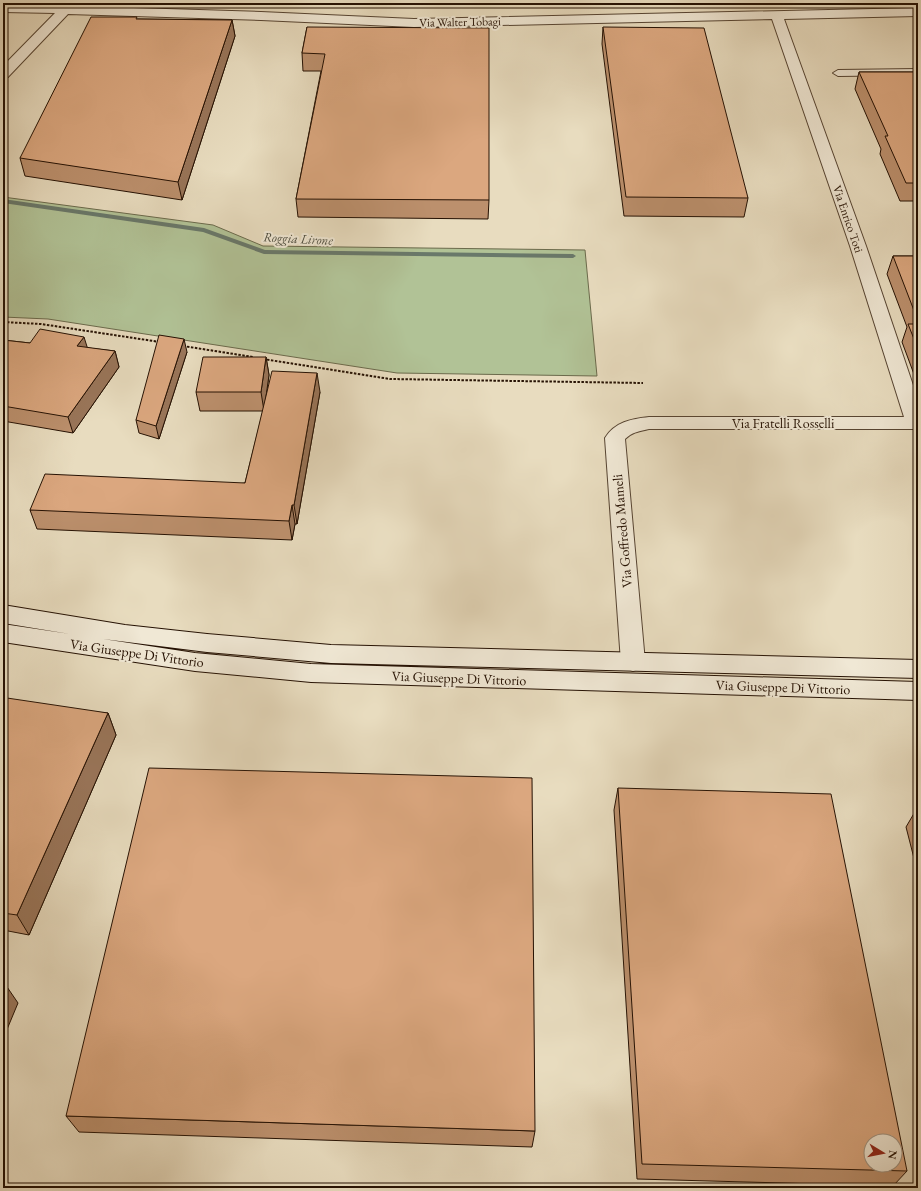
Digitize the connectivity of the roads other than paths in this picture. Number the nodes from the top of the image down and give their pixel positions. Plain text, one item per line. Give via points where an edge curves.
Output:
1 (3, 8) edge
2 (65, 10) junction
3 (918, 12) edge
4 (777, 16) junction
5 (918, 72) edge
6 (838, 73) dead end
7 (3, 74) edge
8 (649, 423) joint
9 (917, 423) edge
10 (3, 614) edge
11 (3, 633) edge
12 (633, 662) junction
13 (918, 669) edge
14 (918, 692) edge

1 - 2 street, Via Walter Tobagi
2 - 4 street, Via Walter Tobagi via 414,23
2 - 7 street
3 - 4 street, Via Walter Tobagi
4 - 9 street, Via Enrico Toti
5 - 6 lane
8 - 9 street, Via Fratelli Rosselli
8 - 12 street, Via Goffredo Mameli via 627,428 618,432 615,438
10 - 12 street, Via Giuseppe Di Vittorio via 133,634 331,654
11 - 14 street, Via Giuseppe Di Vittorio via 195,662 311,674
12 - 13 street, Via Giuseppe Di Vittorio

